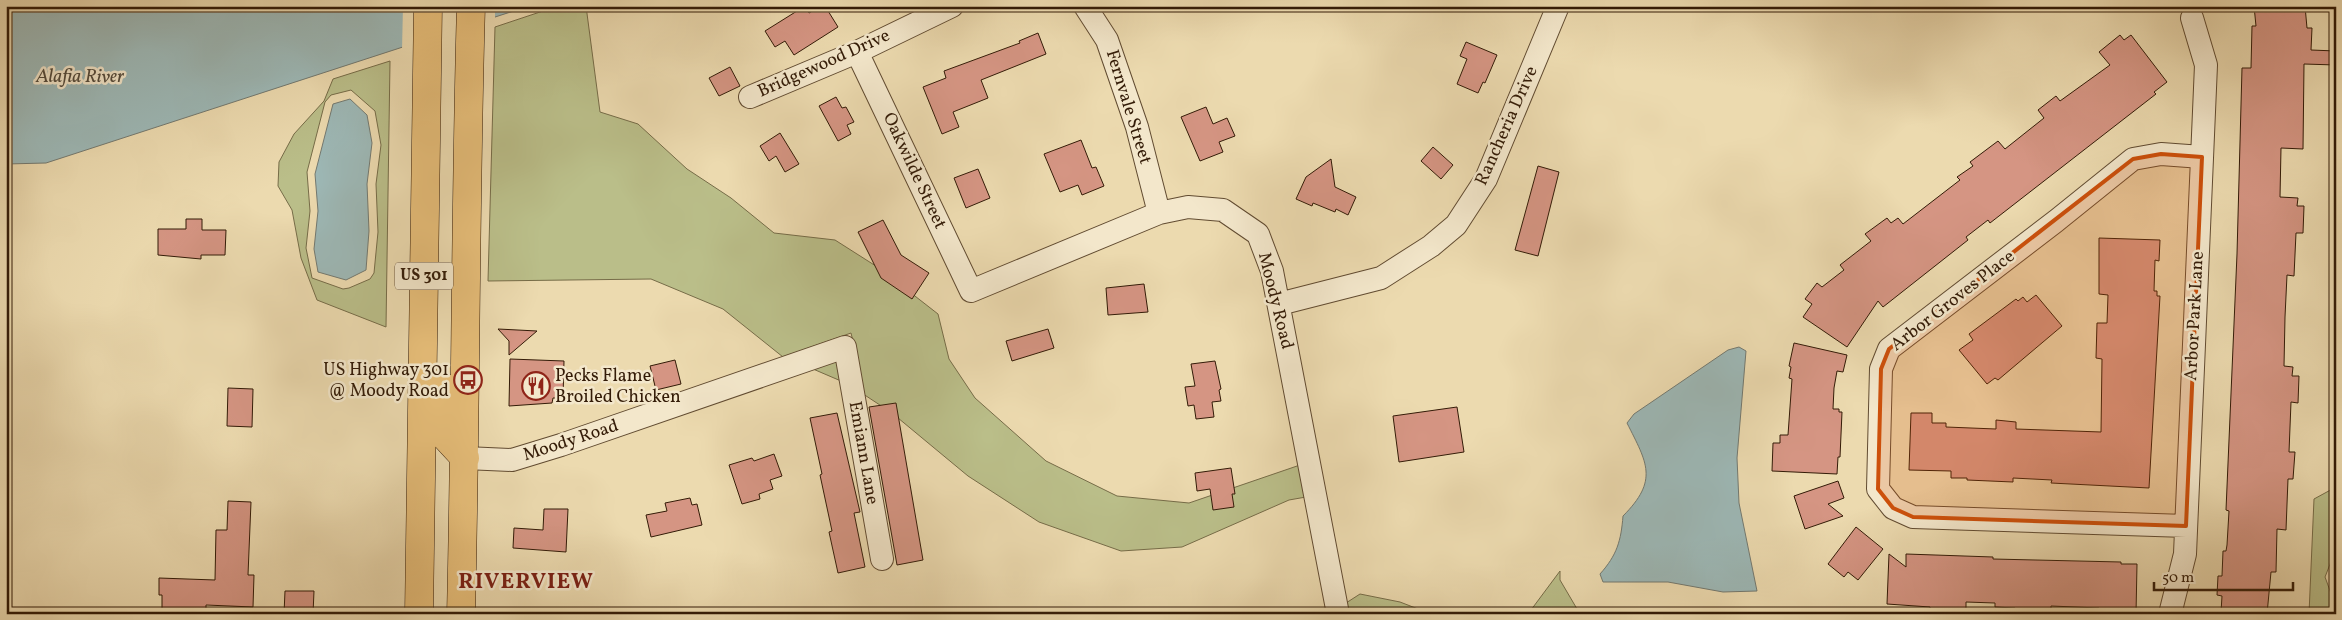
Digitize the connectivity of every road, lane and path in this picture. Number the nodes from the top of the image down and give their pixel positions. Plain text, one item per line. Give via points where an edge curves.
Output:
1 (428, 6) edge
2 (471, 6) edge
3 (952, 6) edge
4 (1085, 6) edge
5 (1558, 6) edge
6 (2192, 18) dead end
7 (857, 52) junction
8 (750, 97) dead end
9 (2202, 157) junction
10 (1159, 213) junction
11 (424, 281) junction
12 (971, 291) joint
13 (1279, 304) junction
14 (845, 347) joint
15 (465, 458) junction
16 (2186, 526) junction
17 (882, 558) dead end
18 (419, 614) edge
19 (461, 614) edge
20 (1338, 614) edge
21 (2170, 614) edge

1 - 11 main road, US 301
2 - 15 main road, US 301 via 465,260
3 - 7 street, Bridgewood Drive
4 - 10 street, Fernvale Street via 1107,40 1137,126
5 - 13 street, Rancheria Drive via 1486,180 1456,225 1432,246 1381,278
6 - 9 street, Arbor Park Lane via 2206,65
7 - 8 street, Bridgewood Drive
7 - 12 street, Oakwilde Street
9 - 16 street, Arbor Park Lane
9 - 16 street, Arbor Groves Place via 2160,154 2133,158 1889,349 1882,369 1878,488 1893,508 1913,517
10 - 12 street, Moody Road
10 - 13 street, Moody Road via 1188,207 1223,210 1258,234 1272,271
11 - 15 main road via 442,324 441,432
11 - 18 main road, US 301
13 - 20 street, Moody Road
14 - 15 street, Moody Road via 520,458
14 - 17 street, Emiann Lane
15 - 19 main road, US 301
16 - 21 street, Arbor Park Lane via 2185,554

